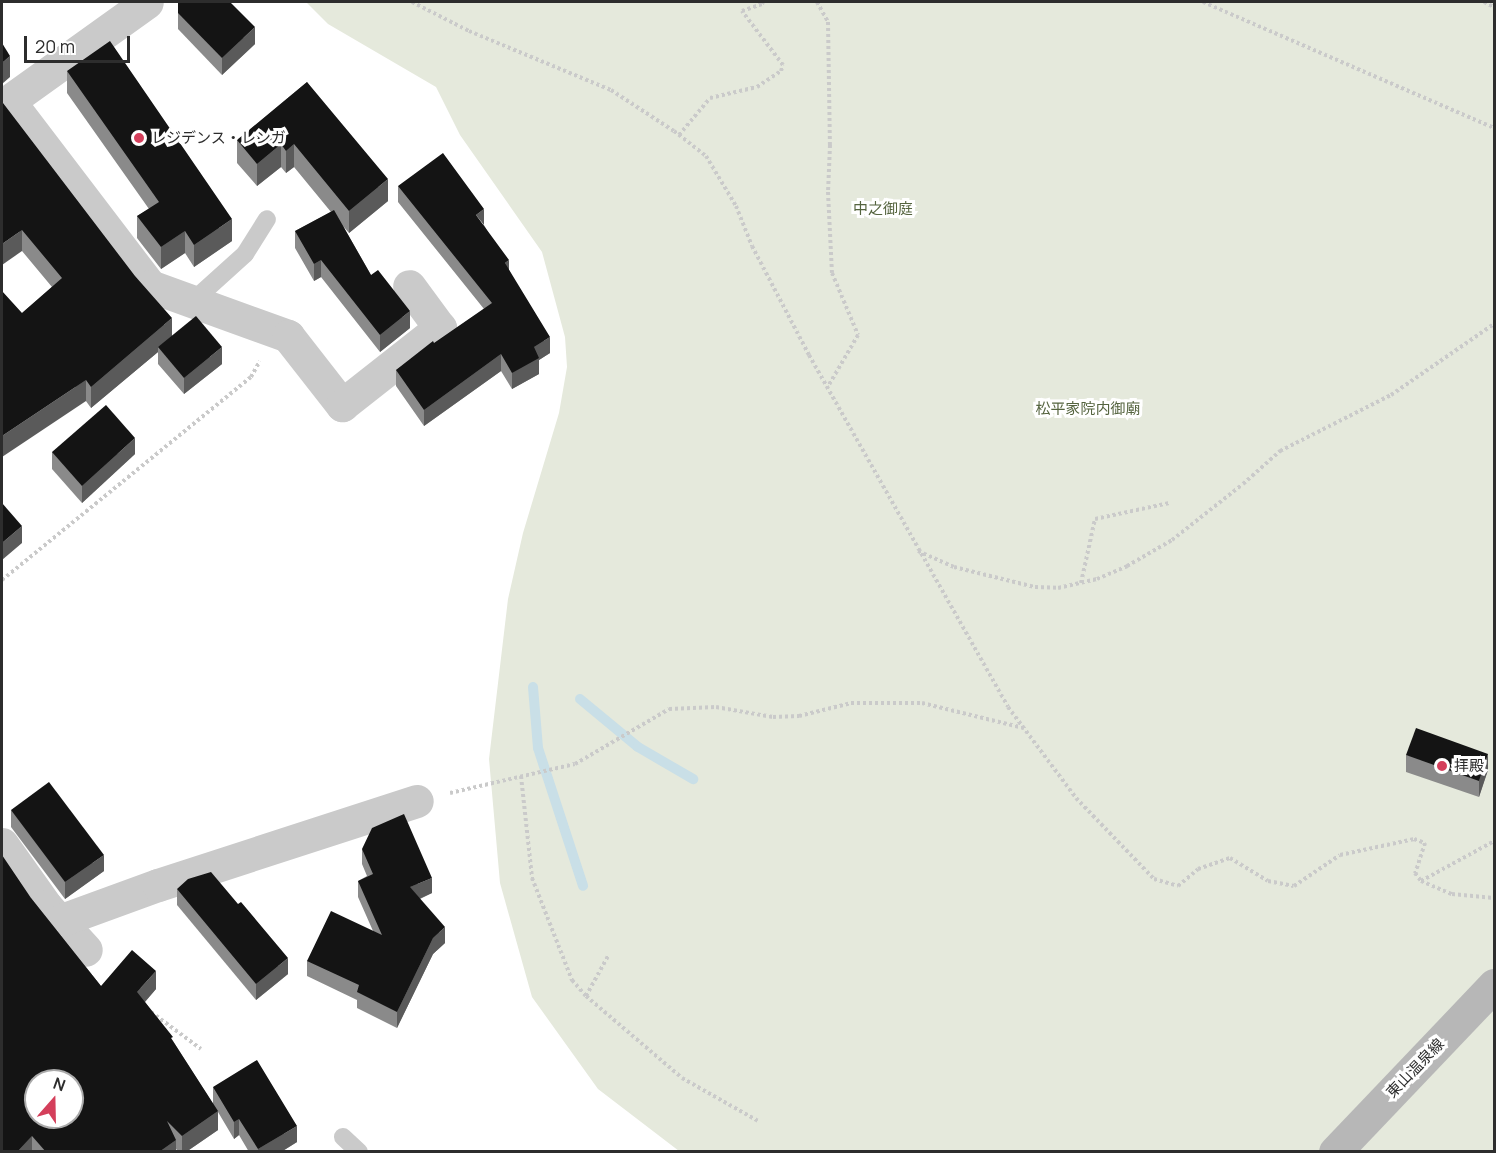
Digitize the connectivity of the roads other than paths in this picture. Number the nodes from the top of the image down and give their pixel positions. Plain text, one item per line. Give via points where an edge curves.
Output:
1 (147, 2) edge
2 (5, 103) edge
3 (267, 219) dead end
4 (409, 286) dead end
5 (193, 301) junction
6 (417, 801) road end
7 (2, 844) edge
8 (59, 921) junction
9 (86, 950) dead end
10 (1494, 985) edge
11 (343, 1137) dead end
12 (359, 1152) edge
13 (1335, 1152) edge

1 - 2 street
2 - 5 street via 150,286
3 - 5 lane via 245,254
4 - 5 street via 440,328 342,405 288,336
6 - 8 street
7 - 8 street
8 - 9 street
10 - 13 main road, 東山温泉線
11 - 12 lane

